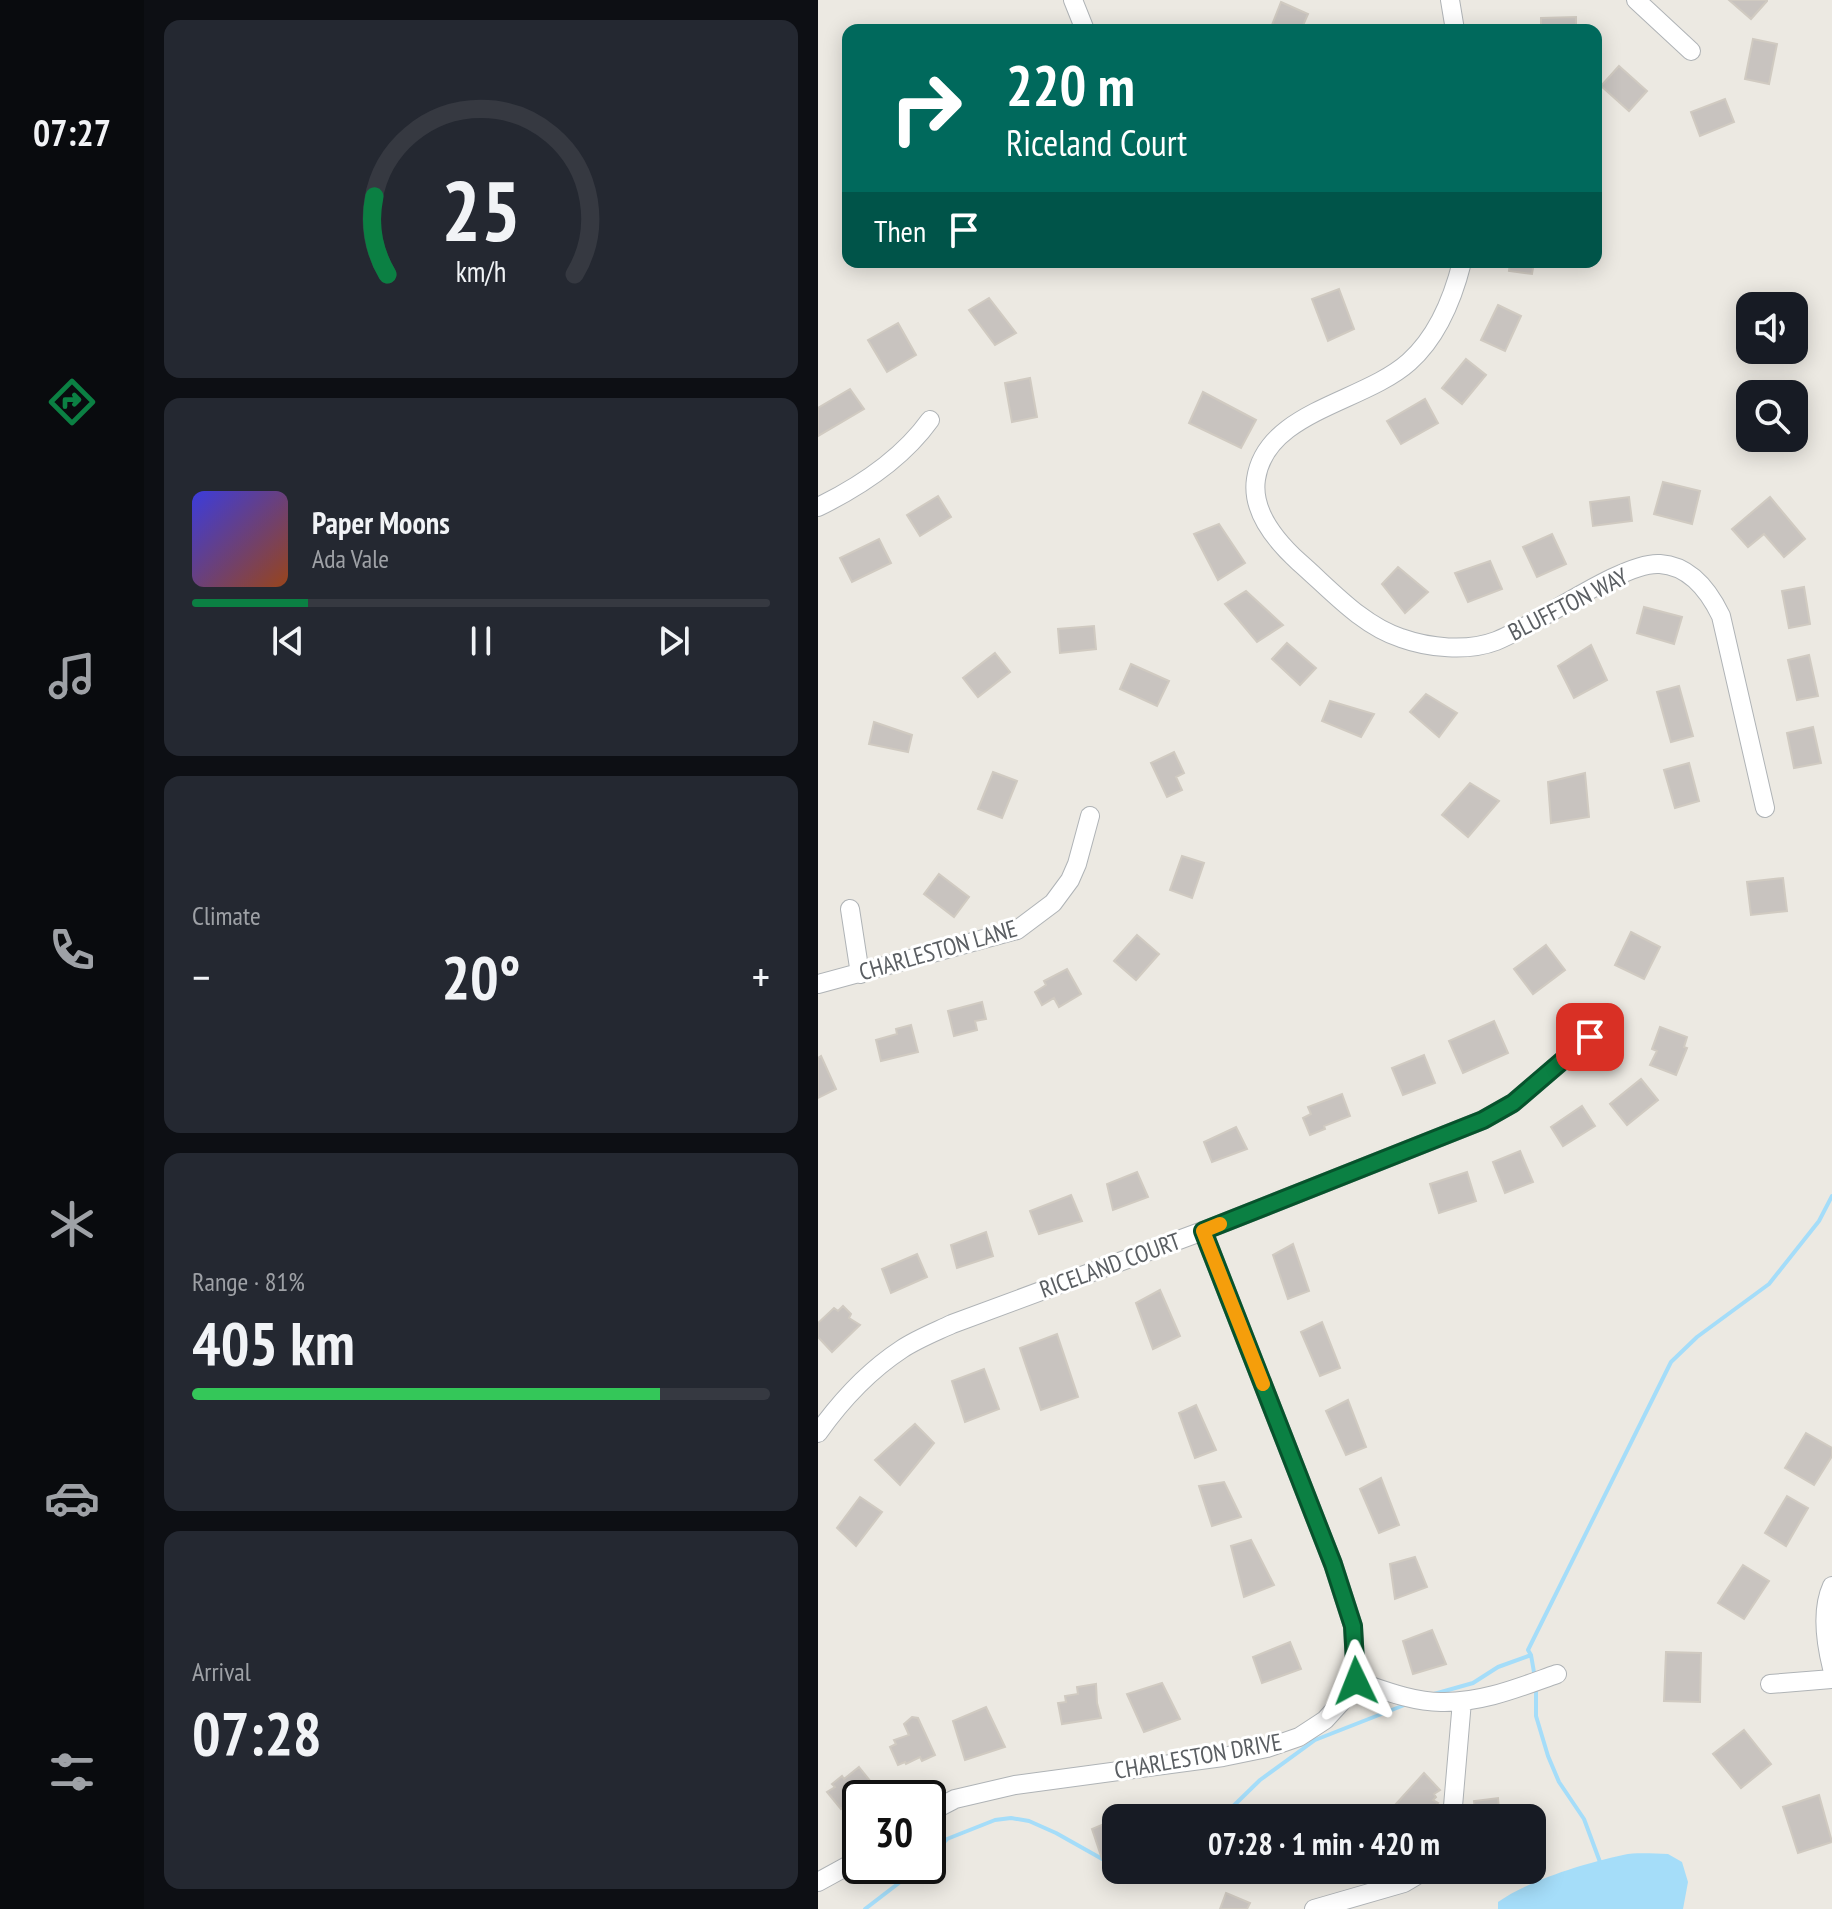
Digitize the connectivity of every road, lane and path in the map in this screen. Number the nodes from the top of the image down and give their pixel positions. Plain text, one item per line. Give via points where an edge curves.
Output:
1 (1073, 0) edge
2 (1450, 0) edge
3 (1636, 0) edge
4 (1083, 24) edge
5 (1454, 24) edge
6 (1691, 51) dead end
7 (1460, 268) edge
8 (930, 420) dead end
9 (818, 507) edge
10 (1765, 808) dead end
11 (1090, 816) dead end
12 (850, 909) dead end
13 (860, 974) junction
14 (818, 984) edge
15 (1590, 1037) dead end
16 (1203, 1231) junction
17 (818, 1433) edge
18 (1832, 1586) edge
19 (1832, 1668) edge
20 (1557, 1674) dead end
21 (1832, 1679) edge
22 (1356, 1681) junction
23 (1770, 1684) dead end
24 (1462, 1701) junction
25 (946, 1804) edge
26 (1453, 1804) edge
27 (842, 1869) edge
28 (818, 1882) edge
29 (1401, 1884) edge
30 (1314, 1909) edge

1 - 4 street
2 - 5 street
3 - 6 street
7 - 10 street, BLUFFTON WAY via 1443,316 1408,364 1288,428 1262,455 1255,488 1274,536 1375,625 1417,644 1440,647 1493,642 1648,564 1688,573 1721,616
8 - 9 street via 913,443 861,484
11 - 13 street, CHARLESTON LANE via 1070,880 1036,919 1017,930
12 - 13 street
13 - 14 street, CHARLESTON LANE
15 - 16 street, RICELAND COURT via 1513,1103 1483,1120
16 - 17 street, RICELAND COURT via 920,1339 876,1370
16 - 22 street via 1333,1564 1353,1626
18 - 19 street via 1827,1633
20 - 24 street
21 - 23 street
22 - 24 street via 1420,1699
22 - 25 street, CHARLESTON DRIVE via 1325,1720 1299,1737 1267,1748 1015,1785
24 - 26 street
27 - 28 street
29 - 30 street

